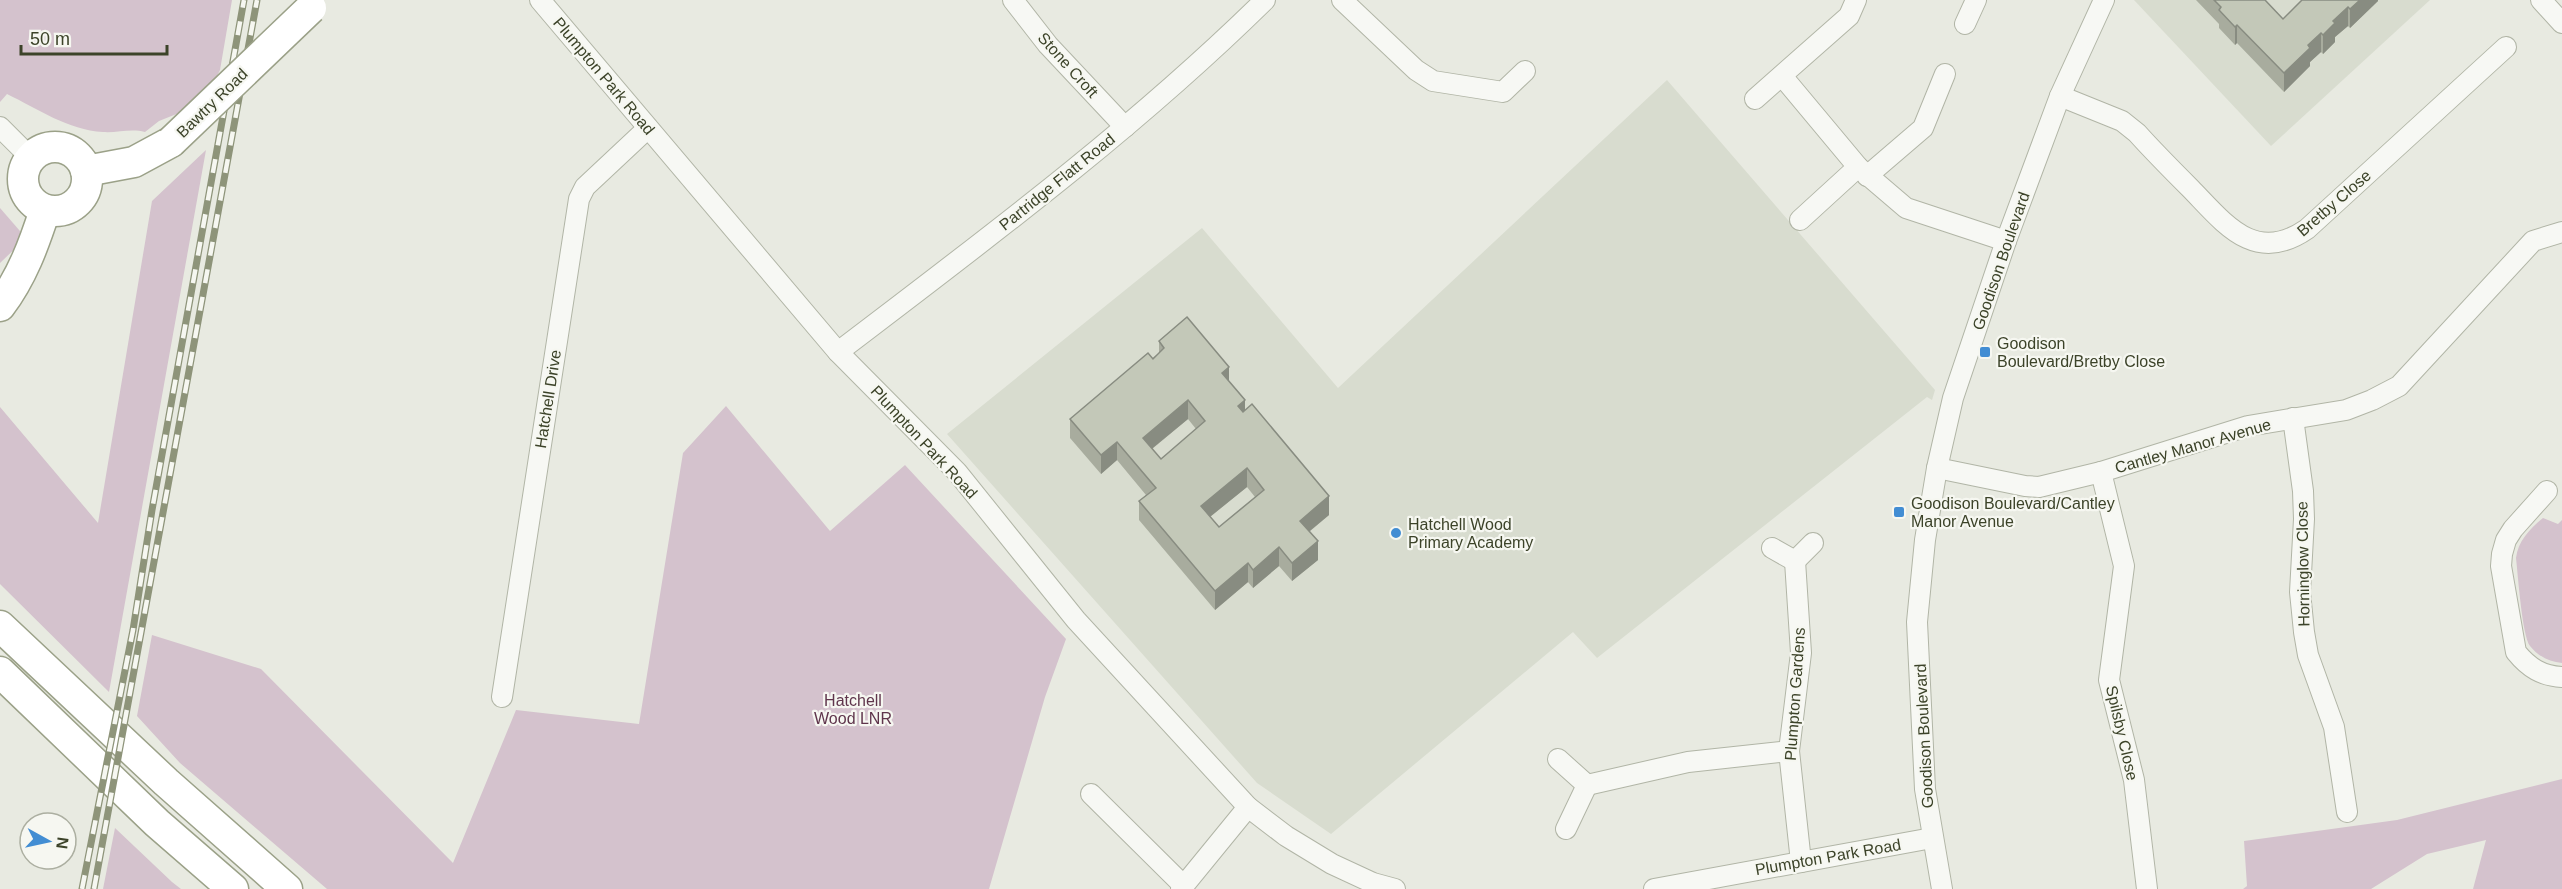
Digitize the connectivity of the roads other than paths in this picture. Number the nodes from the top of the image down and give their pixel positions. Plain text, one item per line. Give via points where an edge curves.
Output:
1 (540, 0) edge
2 (1013, 0) edge
3 (1265, 0) edge
4 (1342, 0) edge
5 (1856, 0) edge
6 (1976, 0) edge
7 (2104, 0) edge
8 (2541, 0) edge
9 (315, 4) edge
10 (2562, 23) edge
11 (1965, 24) dead end
12 (2506, 46) dead end
13 (1525, 70) dead end
14 (1945, 74) dead end
15 (1782, 76) junction
16 (2060, 96) junction
17 (1755, 99) dead end
18 (0, 127) edge
19 (1125, 127) junction
20 (648, 128) junction
21 (31, 158) junction
22 (86, 171) junction
23 (1862, 172) junction
24 (45, 210) junction
25 (1800, 220) dead end
26 (2562, 232) edge
27 (2007, 241) junction
28 (0, 306) edge
29 (838, 352) junction
30 (2293, 418) junction
31 (1937, 468) junction
32 (2102, 472) junction
33 (2547, 491) dead end
34 (1813, 543) dead end
35 (1772, 548) dead end
36 (1795, 561) junction
37 (0, 626) edge
38 (0, 672) edge
39 (2562, 677) edge
40 (502, 697) dead end
41 (1789, 751) junction
42 (1558, 759) dead end
43 (1587, 785) junction
44 (1091, 794) dead end
45 (1248, 807) junction
46 (2347, 812) dead end
47 (1566, 829) dead end
48 (1932, 838) junction
49 (1801, 862) junction
50 (1183, 887) edge
51 (233, 889) edge
52 (287, 889) edge
53 (1395, 889) edge
54 (1654, 889) edge
55 (1942, 889) edge
56 (2147, 889) edge

1 - 20 street, Plumpton Park Road
2 - 19 street, Stone Croft via 1048,45
3 - 19 street, Partridge Flatt Road
4 - 13 street via 1416,70 1433,81 1503,92
5 - 15 street via 1849,16
6 - 11 street
7 - 16 street, Goodison Boulevard
8 - 10 street
9 - 22 highway, Bawtry Road, bridge via 171,142 134,162
12 - 16 street, Bretby Close via 2307,229 2282,242 2263,243 2232,231 2122,121
14 - 23 street via 1923,129
15 - 17 street
15 - 23 street
16 - 27 street, Goodison Boulevard
18 - 21 street
19 - 29 street, Partridge Flatt Road via 1015,218
20 - 29 street, Plumpton Park Road
20 - 40 street, Hatchell Drive via 585,187 579,199
21 - 22 highway via 42,149 62,147 80,159
21 - 24 highway via 24,172 24,188 31,201
22 - 24 highway via 86,188 76,202 62,210
23 - 25 street
23 - 27 street via 1906,208
24 - 28 highway via 16,282
26 - 30 street, Cantley Manor Avenue via 2533,241 2399,386 2346,410
27 - 31 street, Goodison Boulevard via 1953,398
29 - 45 street, Plumpton Park Road via 957,472 1076,620
30 - 32 street, Cantley Manor Avenue via 2248,426
30 - 46 street, Horninglow Close via 2304,519 2304,632 2308,655 2334,727
31 - 32 street, Cantley Manor Avenue via 2039,487
31 - 48 street, Goodison Boulevard via 1917,622 1925,789
32 - 56 street, Spilsby Close via 2124,566 2109,680 2134,780
33 - 39 street via 2506,540 2501,566 2516,652 2537,671
34 - 36 street
35 - 36 street
36 - 41 street, Plumpton Gardens via 1801,653
37 - 52 highway
38 - 51 highway via 158,824
41 - 43 street via 1688,762
41 - 49 street, Plumpton Gardens
42 - 43 street
43 - 47 street
44 - 50 street
45 - 50 street
45 - 53 street, Plumpton Park Road via 1332,864
48 - 49 street, Plumpton Park Road
48 - 55 street, Goodison Boulevard
49 - 54 street, Plumpton Park Road

